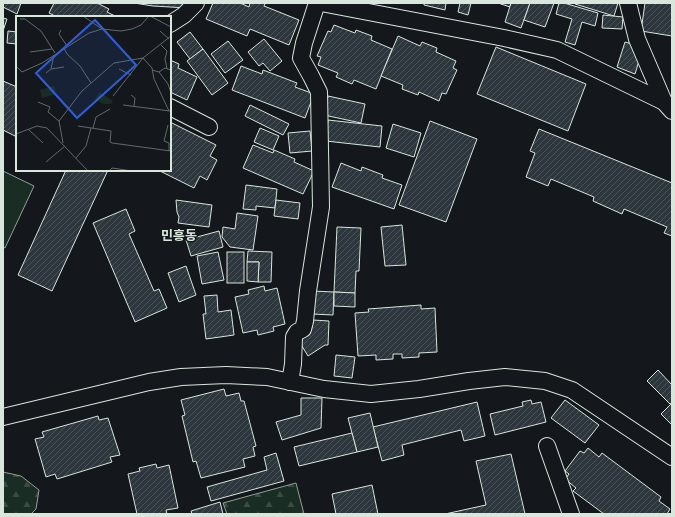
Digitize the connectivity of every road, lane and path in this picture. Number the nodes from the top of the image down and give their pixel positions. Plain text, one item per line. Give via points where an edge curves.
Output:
1 (196, 3) edge
2 (317, 3) edge
3 (321, 3) edge
4 (628, 3) edge
5 (349, 6) edge
6 (171, 23) edge
7 (668, 106) edge
8 (171, 108) edge
9 (210, 127) dead end
10 (290, 382) junction
11 (3, 417) edge
12 (547, 446) dead end
13 (672, 457) edge
14 (571, 514) edge

1 - 6 street
2 - 10 street via 301,58 319,92 321,208 305,321 303,329 294,337
3 - 5 street
4 - 7 street via 637,39
5 - 7 street via 557,50
8 - 9 street
10 - 11 street via 267,377 226,375 181,377
10 - 13 street via 371,394 505,377 545,381 572,390
12 - 14 street

